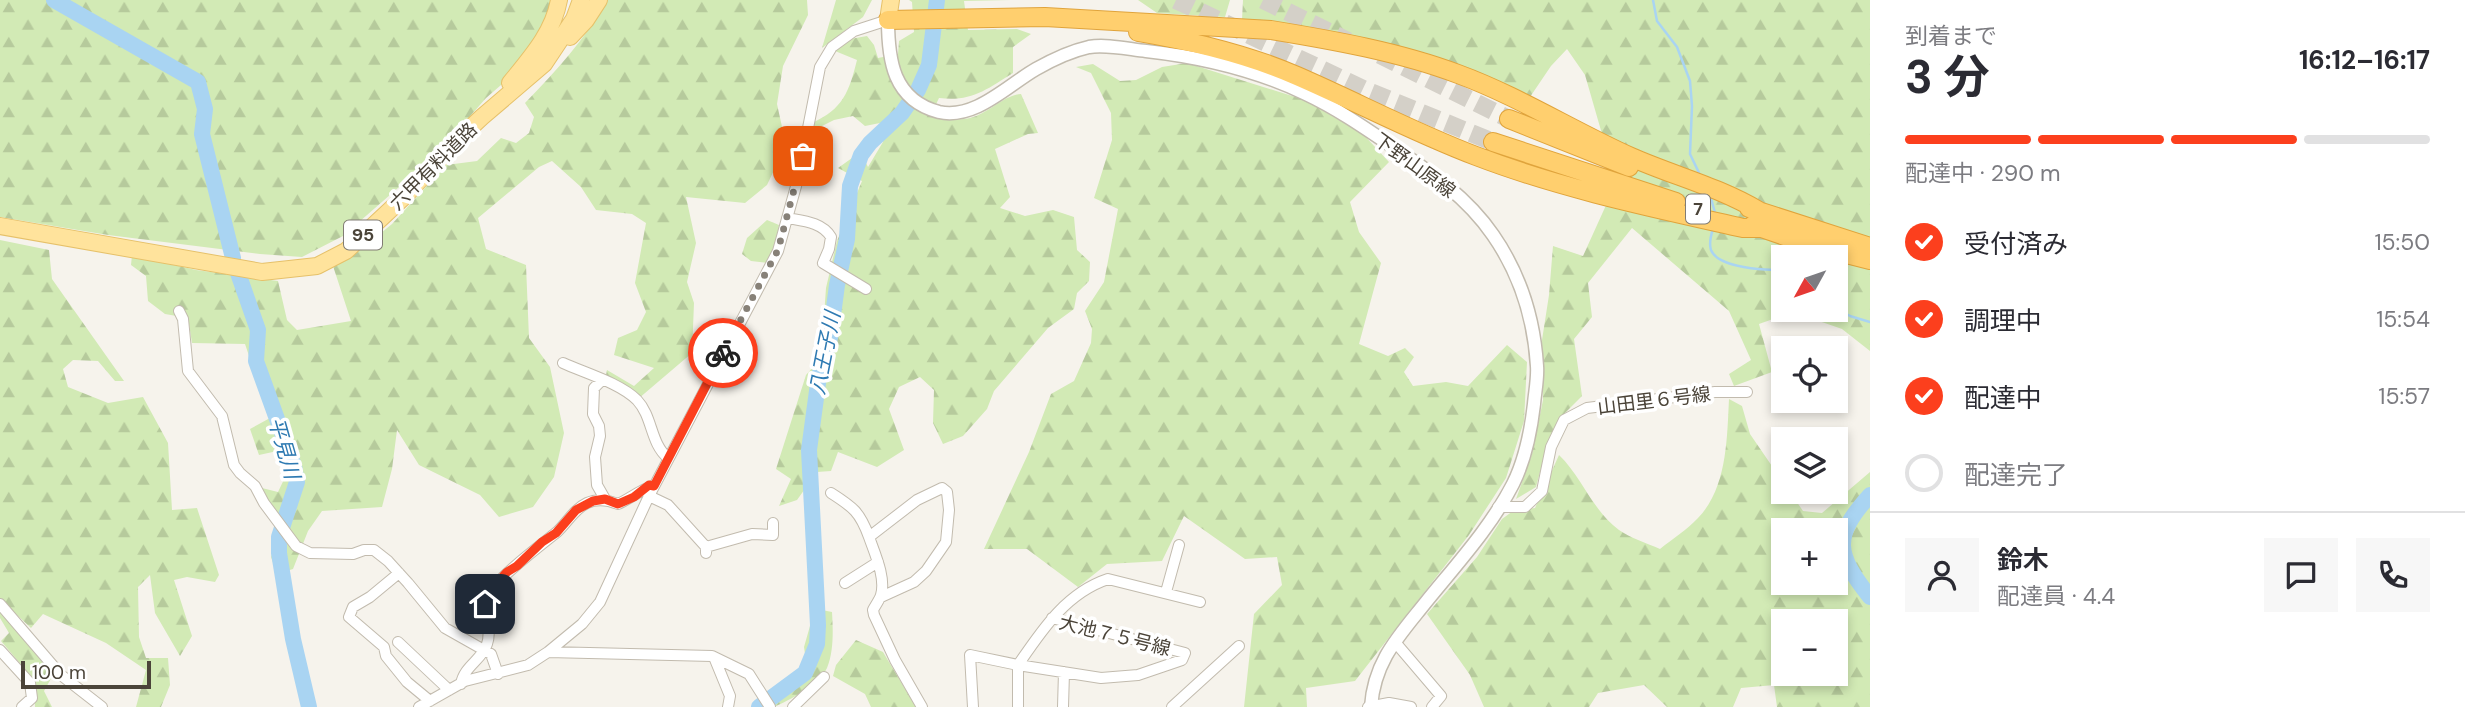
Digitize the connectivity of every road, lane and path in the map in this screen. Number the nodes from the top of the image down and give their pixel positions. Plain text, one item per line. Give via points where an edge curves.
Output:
1 (559, 0) edge
2 (581, 0) edge
3 (599, 0) edge
4 (891, 0) edge
5 (1045, 17) junction
6 (888, 20) junction
7 (544, 64) junction
8 (482, 117) junction
9 (1509, 119) tunnel mouth
10 (1493, 142) tunnel mouth
11 (787, 218) junction
12 (1760, 220) junction
13 (0, 226) edge
14 (1870, 247) edge
15 (1870, 260) edge
16 (866, 289) dead end
17 (179, 310) dead end
18 (563, 363) dead end
19 (601, 381) junction
20 (1747, 392) dead end
21 (668, 458) junction
22 (654, 486) junction
23 (831, 493) dead end
24 (649, 496) junction
25 (605, 499) junction
26 (1498, 507) junction
27 (773, 523) dead end
28 (869, 537) junction
29 (1180, 545) dead end
30 (878, 562) junction
31 (400, 573) junction
32 (845, 583) dead end
33 (1166, 592) junction
34 (881, 597) junction
35 (1200, 602) dead end
36 (0, 604) edge
37 (1052, 618) junction
38 (398, 642) dead end
39 (1395, 642) junction
40 (1240, 646) dead end
41 (0, 650) edge
42 (484, 650) junction
43 (548, 652) junction
44 (715, 657) junction
45 (415, 658) junction
46 (1018, 666) junction
47 (408, 667) dead end
48 (1064, 673) junction
49 (498, 674) junction
50 (824, 677) dead end
51 (461, 684) junction
52 (449, 690) junction
53 (424, 705) edge
54 (1405, 706) edge
55 (22, 707) edge
56 (102, 707) edge
57 (728, 707) edge
58 (770, 707) edge
59 (793, 707) edge
60 (922, 707) edge
61 (973, 707) edge
62 (1018, 707) edge
63 (1063, 707) edge
64 (1172, 707) edge
65 (1370, 707) edge
66 (1432, 707) edge

1 - 8 main road, 95 via 545,36
2 - 7 main road, 六甲有料道路 / 95
3 - 7 main road, 95
4 - 6 main road
5 - 6 highway
5 - 12 highway via 1159,36 1246,58 1504,166 1743,228
5 - 12 highway via 1271,30 1412,60 1457,73 1633,158 1736,197
6 - 11 street via 848,35 832,47 820,66
6 - 26 street, 下野山原線 via 888,55 894,74 908,94 939,112 974,107 1035,69 1092,47 1207,60 1306,94 1457,192 1492,233 1515,271 1531,321 1538,370 1531,428 1513,483
7 - 8 main road, 六甲有料道路 / 95
8 - 13 main road, 六甲有料道路 / 95 via 346,251 317,266 262,272
9 - 12 highway, 7
10 - 12 highway, 7
11 - 16 street via 827,230 830,249 823,263
11 - 21 street via 778,250
12 - 14 highway, 7
12 - 15 highway, 7 via 1811,245
17 - 31 street via 188,371 222,416 234,465 255,486 296,546 310,552 374,550
18 - 19 street
19 - 21 street via 639,401 658,450
19 - 25 street via 594,388 593,414 600,436 595,457 597,485
20 - 26 street, 山田里６号線 via 1587,408 1564,420 1551,447 1542,491 1525,507
21 - 22 street
22 - 24 street
22 - 25 street via 618,504
23 - 28 street via 854,508
24 - 27 street via 668,505 706,550 752,534 773,535
24 - 43 street via 600,602
25 - 42 street via 576,510 487,594 490,627
26 - 39 street, 下野山原線
28 - 30 street
28 - 34 street via 917,499 945,490 949,510 946,541 914,582
29 - 33 street
30 - 32 street
30 - 34 street
31 - 42 street via 445,628
31 - 53 street via 353,607 349,617 384,647
33 - 35 street
33 - 37 street via 1108,579 1072,598
34 - 60 street via 874,615
36 - 56 street via 61,675
37 - 46 street, 大池７５号線
37 - 48 street, 大池７５号線 via 1185,653 1182,660 1138,675 1101,678
38 - 45 street
39 - 65 street, 下野山原線 via 1375,679
39 - 66 street via 1441,696
40 - 64 street
41 - 55 street via 30,683 32,698
42 - 49 street via 491,654
42 - 51 street via 462,675
43 - 44 street
43 - 49 street via 528,665
44 - 57 street via 730,696
44 - 58 street via 749,674
45 - 47 street
45 - 52 street
46 - 48 street, 大池７５号線
46 - 61 street, 大池７５号線 via 971,655
46 - 62 street
48 - 63 street
49 - 51 street
50 - 59 street
51 - 52 street
52 - 53 street
54 - 65 street

